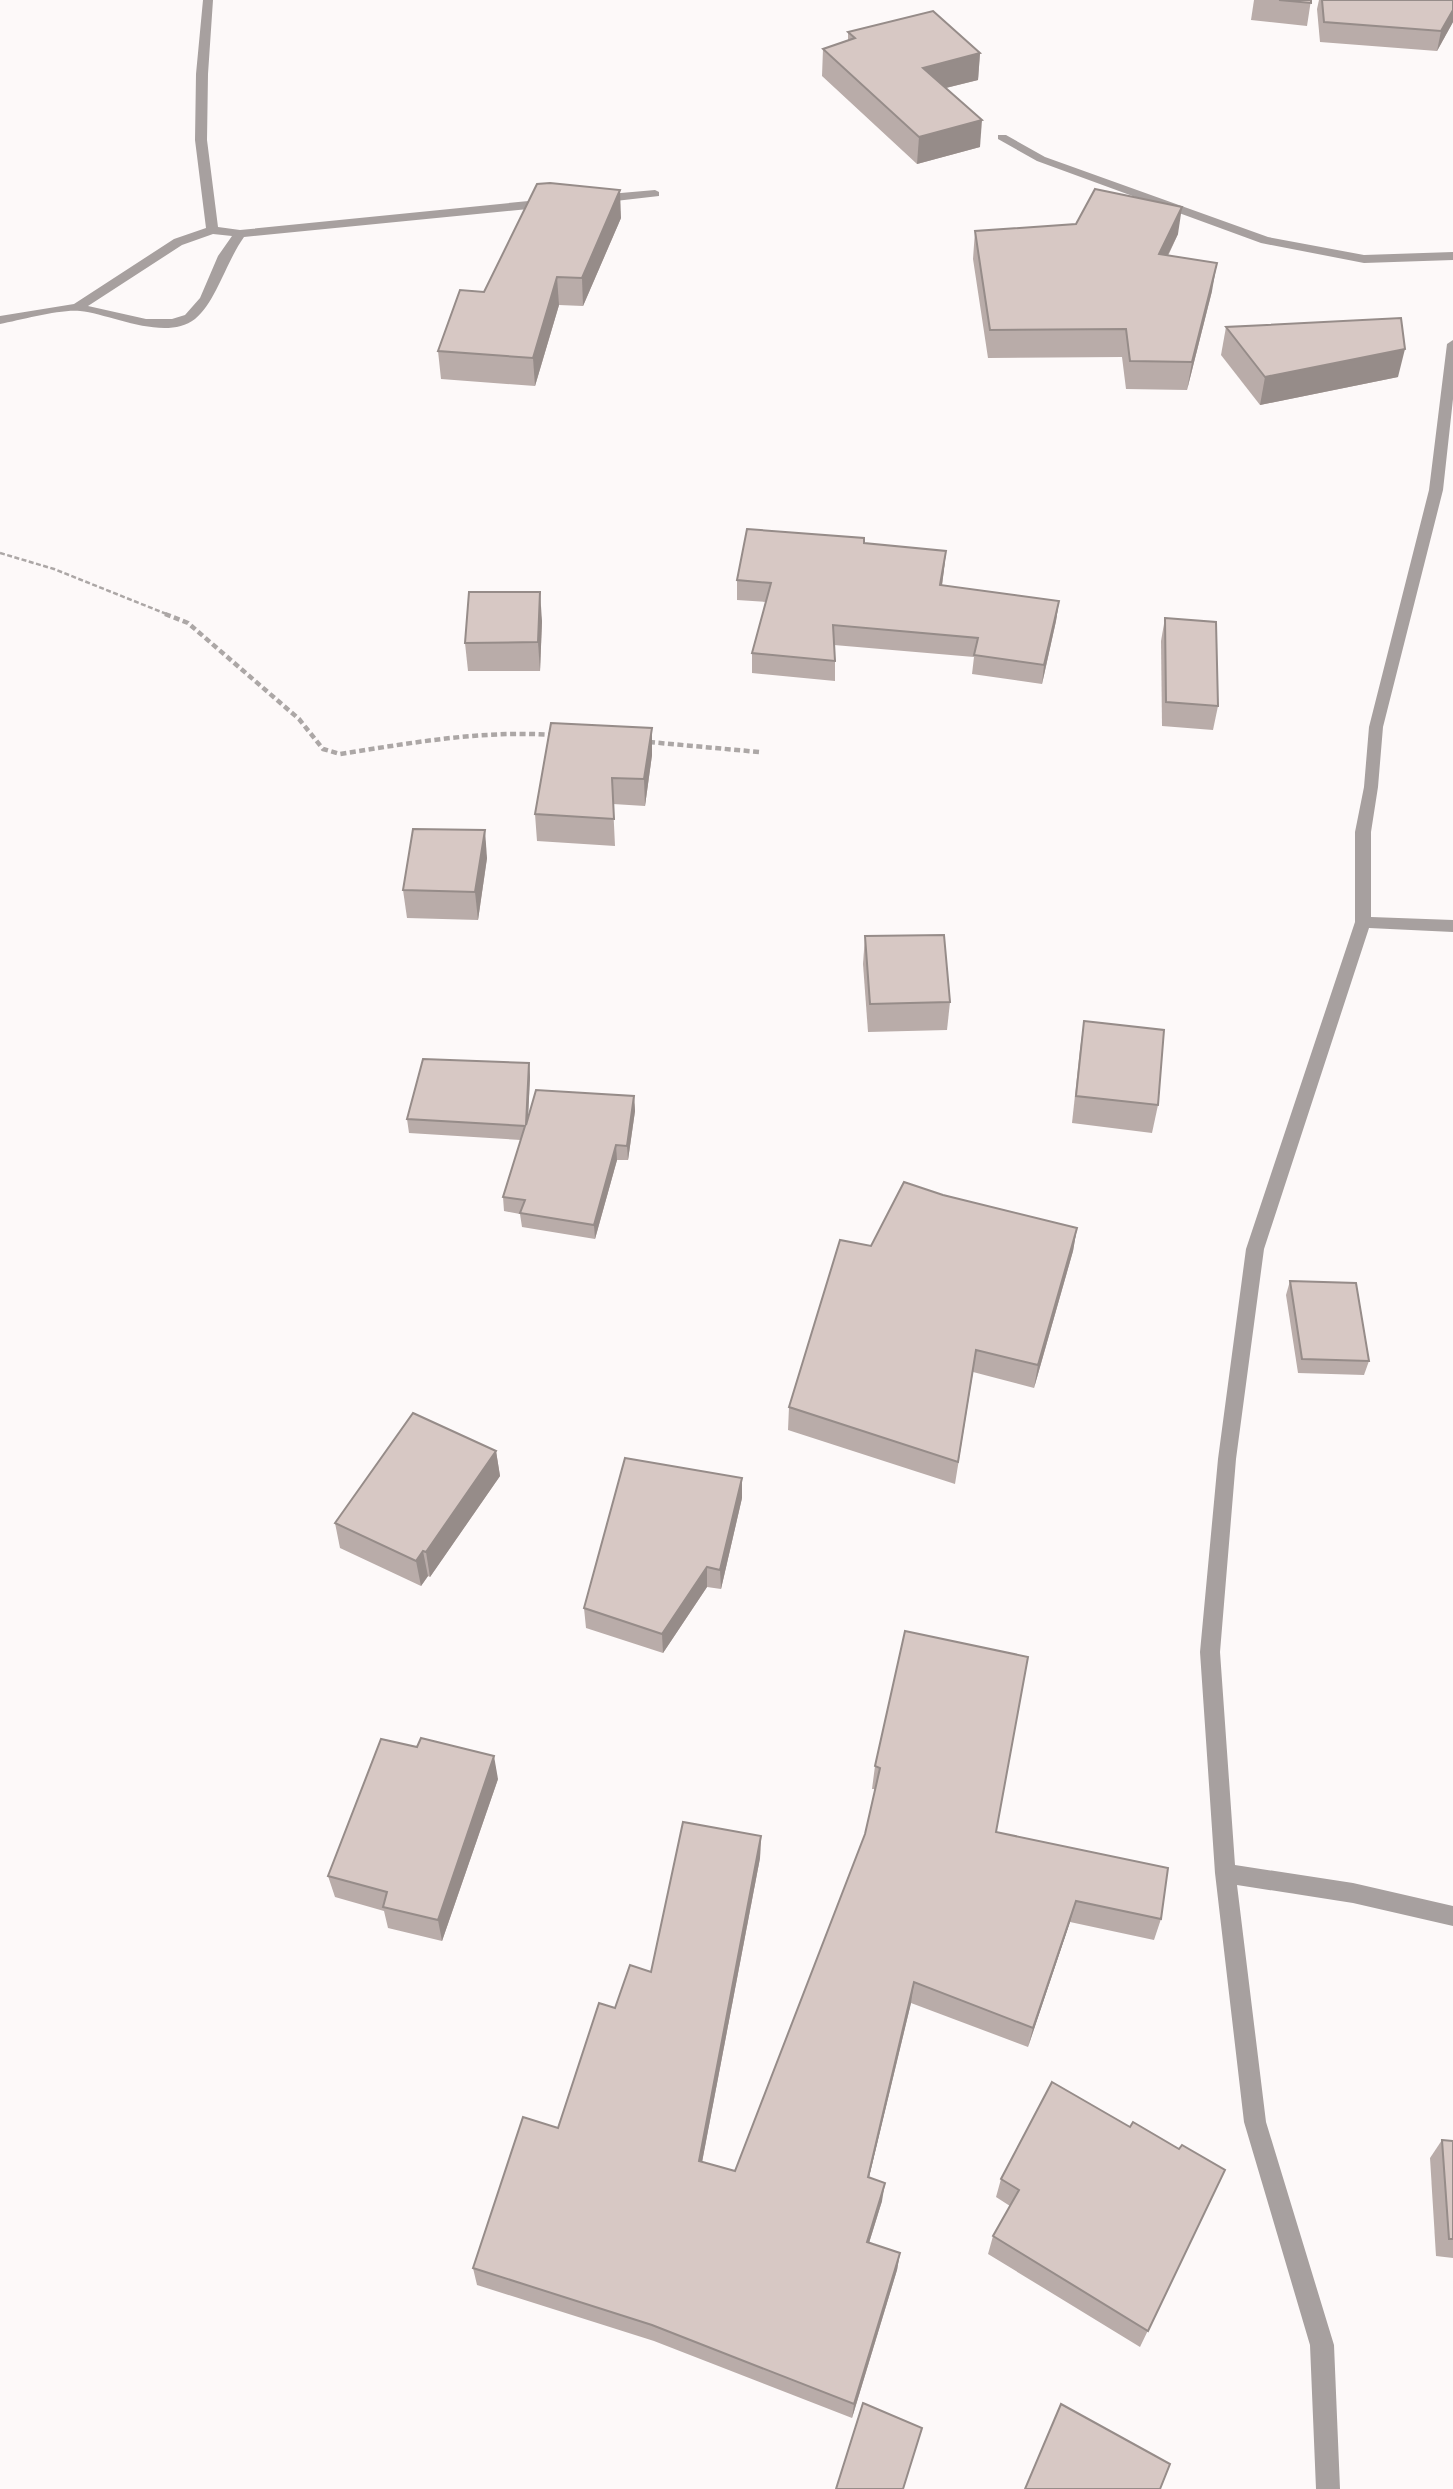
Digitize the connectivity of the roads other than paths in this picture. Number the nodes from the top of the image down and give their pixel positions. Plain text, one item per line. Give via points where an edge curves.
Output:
1 (208, 0) edge
2 (1002, 137) dead end
3 (655, 194) dead end
4 (588, 200) edge
5 (561, 202) edge
6 (212, 230) junction
7 (240, 234) junction
8 (1453, 256) edge
9 (78, 307) junction
10 (0, 320) edge
11 (1453, 344) edge
12 (1363, 922) junction
13 (1453, 926) edge
14 (1225, 1873) junction
15 (1453, 1916) edge
16 (1328, 2489) edge

1 - 6 street via 201,140
2 - 8 street via 1041,159 1265,240 1364,259
3 - 4 street
5 - 7 street
6 - 7 street
6 - 9 street via 178,242
7 - 9 street via 224,256 206,299 189,318 146,323
9 - 10 street
11 - 12 street via 1436,490 1376,727 1363,832
12 - 13 street
12 - 14 street via 1255,1249 1227,1459 1210,1652
14 - 15 street via 1353,1893
14 - 16 street via 1255,2122 1322,2345

